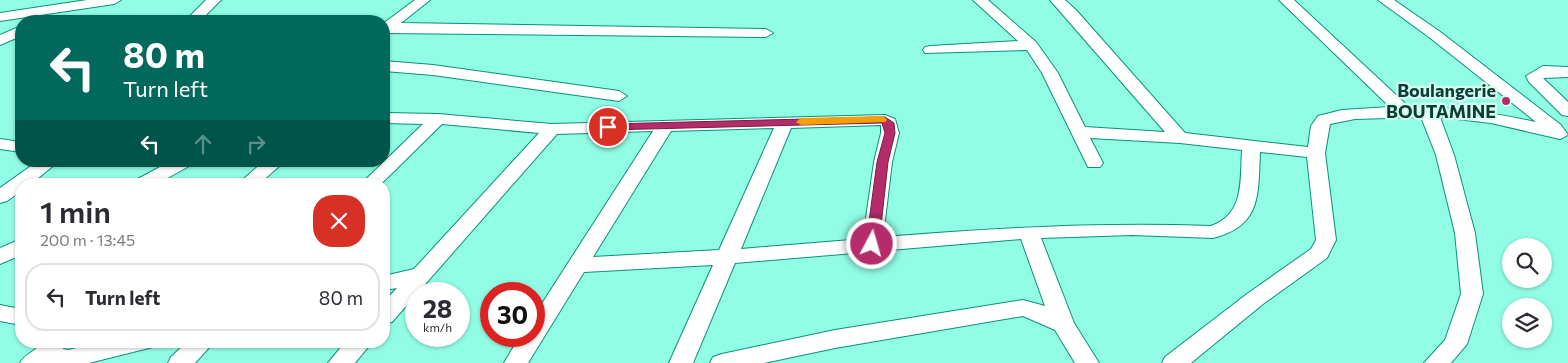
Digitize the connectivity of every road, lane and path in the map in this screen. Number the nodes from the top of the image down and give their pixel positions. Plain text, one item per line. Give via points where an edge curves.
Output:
1 (114, 0) edge
2 (214, 0) edge
3 (423, 0) edge
4 (980, 0) edge
5 (1057, 0) edge
6 (1286, 0) edge
7 (1385, 0) edge
8 (56, 9) junction
9 (46, 15) edge
10 (198, 15) edge
11 (0, 17) edge
12 (390, 25) edge
13 (390, 28) edge
14 (15, 33) edge
15 (766, 33) dead end
16 (0, 41) edge
17 (1031, 44) junction
18 (930, 50) dead end
19 (390, 66) edge
20 (1568, 72) edge
21 (619, 96) dead end
22 (1403, 110) junction
23 (1428, 111) junction
24 (1568, 111) edge
25 (390, 118) edge
26 (438, 119) junction
27 (784, 122) junction
28 (665, 126) junction
29 (552, 129) junction
30 (1078, 132) junction
31 (1561, 132) edge
32 (1180, 138) junction
33 (0, 144) edge
34 (15, 147) edge
35 (1251, 148) junction
36 (1316, 153) junction
37 (1094, 163) dead end
38 (390, 165) edge
39 (42, 167) edge
40 (174, 167) edge
41 (268, 167) edge
42 (388, 167) edge
43 (26, 178) edge
44 (153, 178) edge
45 (255, 178) edge
46 (376, 178) edge
47 (15, 186) edge
48 (0, 197) edge
49 (1029, 233) junction
50 (872, 244) junction
51 (15, 249) edge
52 (0, 257) edge
53 (726, 257) junction
54 (577, 265) junction
55 (420, 275) junction
56 (390, 282) edge
57 (390, 309) edge
58 (0, 313) edge
59 (15, 316) edge
60 (545, 316) edge
61 (1063, 324) junction
62 (526, 347) edge
63 (115, 348) edge
64 (196, 348) edge
65 (354, 348) edge
66 (46, 352) edge
67 (180, 363) edge
68 (340, 363) edge
69 (516, 363) edge
70 (681, 363) edge
71 (722, 363) edge
72 (1087, 363) edge
73 (1174, 363) edge
74 (1436, 363) edge

1 - 8 street
2 - 10 street
3 - 12 street
4 - 17 street
5 - 32 street
6 - 22 street
7 - 31 street
8 - 9 street
8 - 11 street
13 - 15 street
14 - 16 street
17 - 18 street
17 - 30 street via 1050,73
19 - 21 street
20 - 24 street via 1543,71 1534,76 1536,82
22 - 23 street
22 - 36 street via 1348,114 1324,120
23 - 31 street via 1456,112
23 - 74 street via 1445,154 1465,233 1472,294 1455,344
25 - 26 street
26 - 29 street
26 - 38 street
27 - 28 street
27 - 50 street via 878,119 889,123
27 - 53 street
28 - 29 street
28 - 54 street
29 - 55 street
30 - 32 street
30 - 37 street
32 - 35 street
33 - 34 street
35 - 36 street
35 - 49 street via 1248,202 1230,226 1213,232 1132,229
36 - 73 street via 1326,240 1320,253
39 - 43 street
40 - 44 street
41 - 45 street
42 - 46 street
47 - 48 street
49 - 50 street
49 - 61 street
50 - 53 street
51 - 52 street
53 - 54 street
53 - 70 street
54 - 60 street
55 - 56 street
55 - 57 street
58 - 59 street
61 - 71 street via 1022,308 835,339
61 - 72 street
62 - 69 street
63 - 66 street via 68,359 56,358
64 - 67 street
65 - 68 street

